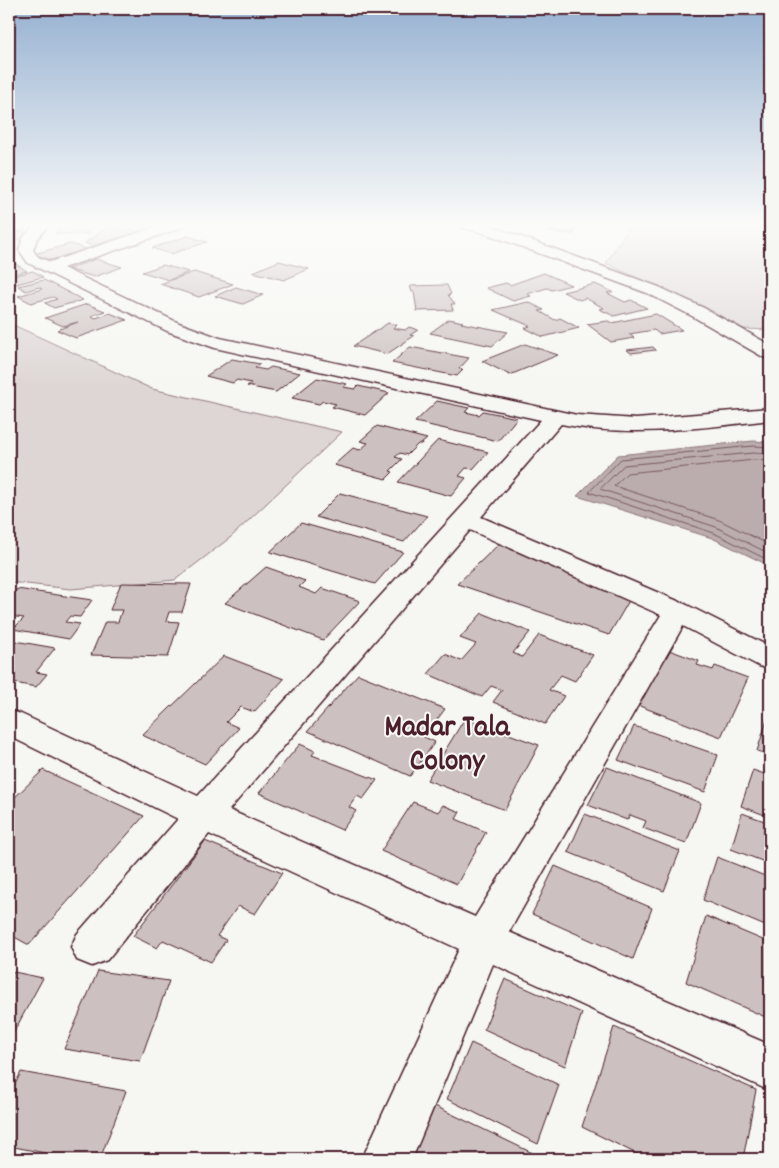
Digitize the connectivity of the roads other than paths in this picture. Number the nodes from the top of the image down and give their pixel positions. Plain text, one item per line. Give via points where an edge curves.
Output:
1 (76, 279) edge
2 (622, 279) edge
3 (653, 279) edge
4 (770, 341) edge
5 (770, 353) edge
6 (770, 414) edge
7 (556, 417) junction
8 (465, 519) junction
9 (677, 611) junction
10 (770, 659) edge
11 (9, 722) edge
12 (202, 815) junction
13 (483, 940) junction
14 (92, 948) dead end
15 (770, 1068) edge
16 (387, 1159) edge

1 - 7 street via 173,326 215,342
2 - 5 street via 698,312
3 - 4 street via 703,302
6 - 7 street via 636,425
7 - 8 street
8 - 9 street
8 - 12 street
9 - 10 street
9 - 13 street
11 - 12 street
12 - 13 street
12 - 14 street
13 - 15 street
13 - 16 street

